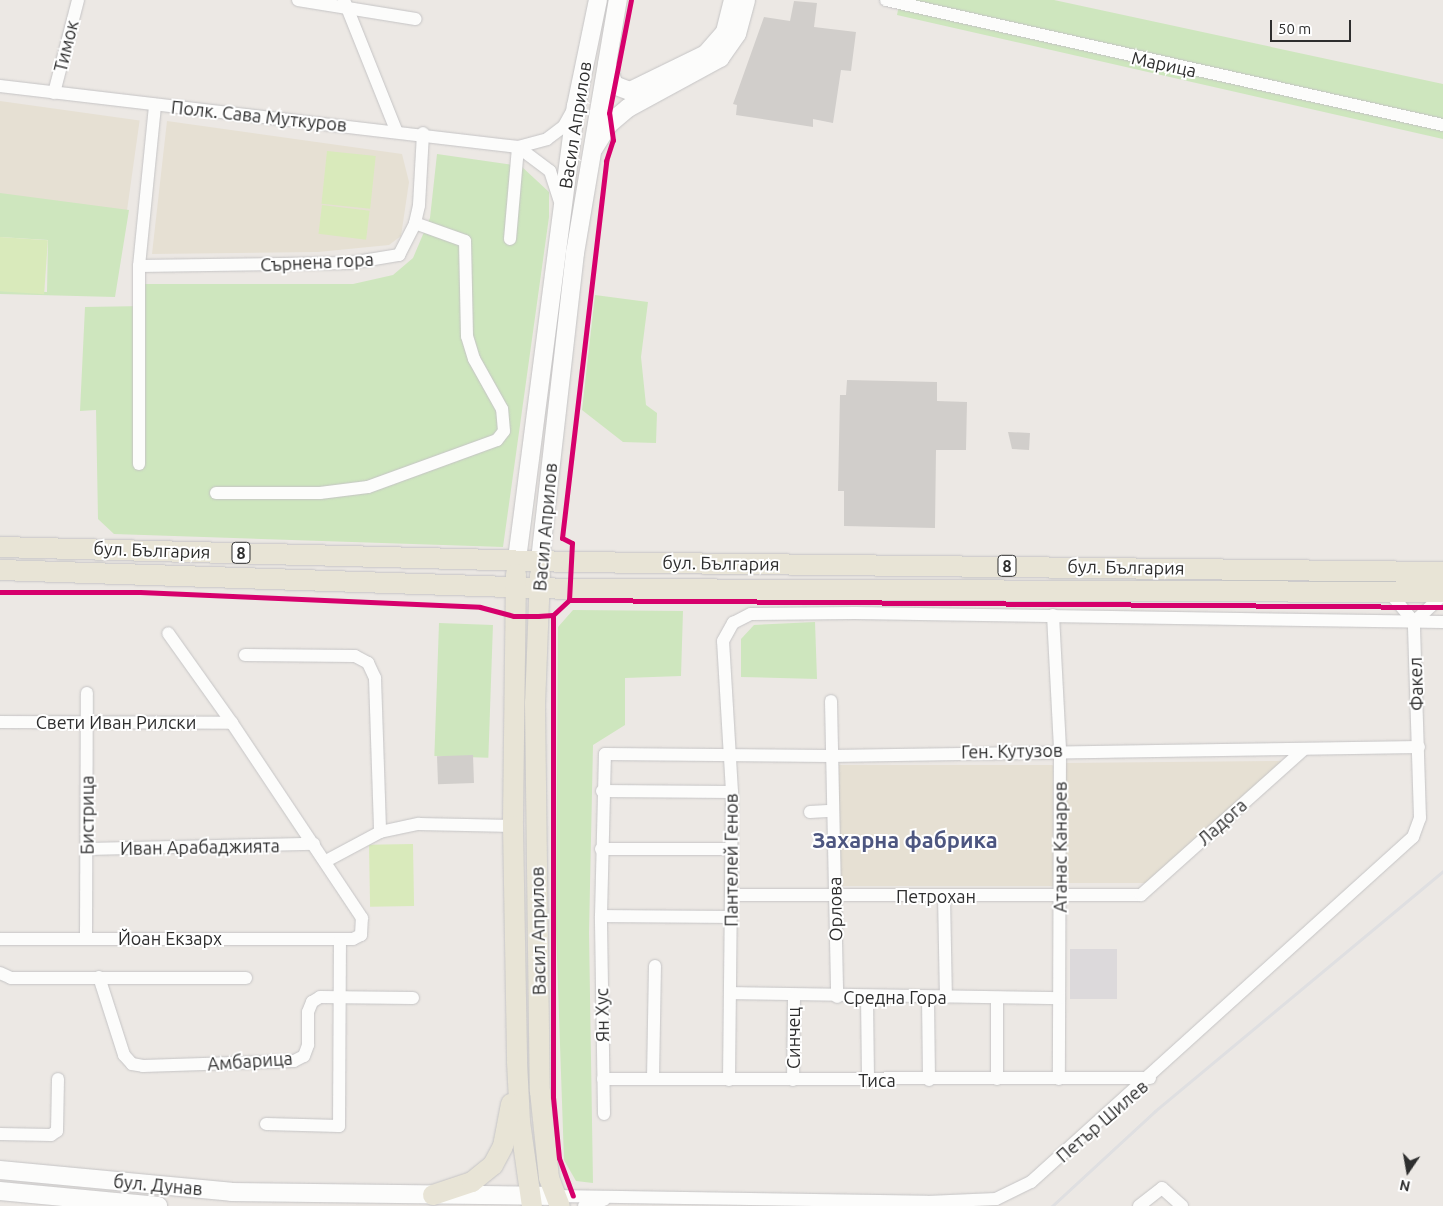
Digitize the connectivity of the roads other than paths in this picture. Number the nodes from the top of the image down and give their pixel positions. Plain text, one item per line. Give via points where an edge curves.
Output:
1 (78, 0) edge
2 (298, 0) edge
3 (598, 0) edge
4 (618, 0) edge
5 (886, 0) edge
6 (739, 3) edge
7 (345, 4) edge
8 (415, 18) dead end
9 (606, 62) junction
10 (0, 86) edge
11 (54, 93) junction
12 (155, 105) junction
13 (576, 106) junction
14 (1443, 125) edge
15 (396, 130) junction
16 (423, 133) junction
17 (518, 147) junction
18 (590, 155) junction
19 (562, 209) junction
20 (415, 223) junction
21 (510, 239) dead end
22 (139, 266) junction
23 (139, 464) dead end
24 (216, 493) dead end
25 (0, 547) edge
26 (517, 559) junction
27 (540, 560) junction
28 (1078, 566) junction
29 (0, 570) edge
30 (1443, 572) edge
31 (515, 587) junction
32 (539, 588) junction
33 (1077, 591) junction
34 (1389, 592) junction
35 (1443, 594) edge
36 (1053, 615) junction
37 (1414, 622) junction
38 (1443, 622) edge
39 (168, 633) dead end
40 (244, 655) dead end
41 (87, 693) dead end
42 (831, 701) dead end
43 (0, 722) edge
44 (87, 722) junction
45 (232, 723) junction
46 (1419, 747) junction
47 (1060, 750) junction
48 (1302, 750) junction
49 (729, 753) junction
50 (605, 754) joint
51 (830, 756) junction
52 (602, 791) junction
53 (732, 792) junction
54 (832, 811) junction
55 (810, 812) dead end
56 (513, 826) junction
57 (380, 832) junction
58 (314, 844) junction
59 (601, 849) junction
60 (731, 849) junction
61 (87, 850) junction
62 (326, 861) junction
63 (730, 895) junction
64 (1061, 895) junction
65 (1141, 895) joint
66 (944, 896) junction
67 (835, 897) junction
68 (601, 916) junction
69 (730, 917) junction
70 (86, 938) junction
71 (0, 939) edge
72 (340, 939) junction
73 (655, 966) dead end
74 (0, 973) edge
75 (99, 977) junction
76 (246, 978) dead end
77 (731, 993) junction
78 (341, 996) junction
79 (794, 996) junction
80 (837, 997) junction
81 (868, 997) junction
82 (946, 997) junction
83 (413, 998) dead end
84 (928, 998) junction
85 (997, 998) junction
86 (1058, 998) junction
87 (517, 1062) junction
88 (1150, 1078) junction
89 (603, 1079) junction
90 (653, 1079) junction
91 (997, 1079) junction
92 (1059, 1079) junction
93 (58, 1080) dead end
94 (728, 1080) junction
95 (793, 1080) junction
96 (868, 1080) junction
97 (928, 1080) junction
98 (604, 1114) dead end
99 (266, 1124) dead end
100 (0, 1134) edge
101 (0, 1170) edge
102 (0, 1191) edge
103 (433, 1195) junction
104 (616, 1196) junction
105 (531, 1201) edge
106 (558, 1201) edge
107 (794, 1203) edge
108 (158, 1206) edge
109 (584, 1206) edge
110 (1138, 1206) edge
111 (1182, 1206) edge

1 - 11 street, Тимок
2 - 7 street
3 - 13 main road, Васил Априлов
4 - 9 main road, Васил Априлов
5 - 14 street, Марица
6 - 9 main road via 716,46 634,90 614,85
6 - 18 main road via 732,42 720,58 618,116
7 - 8 street
7 - 15 street
9 - 18 main road, Васил Априлов
10 - 11 street, Полк. Сава Муткуров
11 - 12 street, Полк. Сава Муткуров
12 - 15 street, Полк. Сава Муткуров
12 - 22 street
13 - 17 street via 564,126 547,140
13 - 19 main road, Васил Априлов
15 - 16 street, Полк. Сава Муткуров
16 - 17 street, Полк. Сава Муткуров
16 - 20 street, Сърнена гора
17 - 19 street via 550,172
17 - 21 street
18 - 27 main road, Васил Априлов via 573,265
19 - 26 main road, Васил Априлов
20 - 22 street, Сърнена гора via 399,255 374,260
20 - 24 street via 460,236 465,241 467,336 474,360 502,409 504,431 497,440 368,487 320,493
22 - 23 street
25 - 26 main road, бул. България / 8
26 - 27 main road, бул. България / 8
26 - 31 main road, Васил Априлов
27 - 28 main road, бул. България / 8
27 - 32 main road, Васил Априлов
28 - 30 main road, бул. България / 8
28 - 33 main road
29 - 31 main road, бул. България / 8
31 - 32 main road, бул. България / 8
31 - 56 main road, Васил Априлов
32 - 33 main road, бул. България / 8
32 - 106 main road, Васил Априлов via 536,713 540,1090 549,1178
33 - 34 main road, бул. България / 8
34 - 35 main road, бул. България / 8
34 - 37 street
35 - 37 street
36 - 37 street
36 - 47 street, Атанас Канарев
36 - 49 street, Пантелей Генов via 751,614 733,623 723,641
37 - 38 street
37 - 46 street, Факел
39 - 45 street
40 - 57 street via 355,656 368,664 375,678
41 - 44 street, Бистрица
42 - 51 street, Орлова
43 - 44 street, Свети Иван Рилски
44 - 45 street, Свети Иван Рилски
44 - 61 street, Бистрица
45 - 58 street
46 - 48 street, Ген. Кутузов
46 - 88 street, Петър Шилев via 1420,818 1414,837
47 - 48 street, Ген. Кутузов
47 - 51 street, Ген. Кутузов
47 - 64 street, Атанас Канарев
48 - 65 street, Ладога
49 - 50 street, Ген. Кутузов
49 - 51 street, Ген. Кутузов
49 - 53 street, Пантелей Генов
50 - 52 street, Ян Хус
51 - 54 street, Орлова
52 - 53 street
52 - 59 street, Ян Хус
53 - 60 street, Пантелей Генов
54 - 55 street
54 - 67 street, Орлова
56 - 57 street via 419,824
56 - 87 main road, Васил Априлов
57 - 62 street
58 - 61 street, Иван Арабаджията
58 - 62 street
59 - 60 street
59 - 68 street, Ян Хус
60 - 63 street, Пантелей Генов
61 - 70 street, Бистрица
62 - 72 street via 362,918 360,935
63 - 67 street, Петрохан
63 - 69 street, Пантелей Генов
64 - 65 street, Петрохан
64 - 66 street, Петрохан
64 - 86 street, Атанас Канарев
66 - 67 street, Петрохан
66 - 82 street
67 - 80 street, Орлова
68 - 69 street
68 - 89 street, Ян Хус
69 - 77 street, Пантелей Генов
70 - 71 street, Йоан Екзарх
70 - 72 street, Йоан Екзарх
72 - 78 street
73 - 90 street
74 - 75 street via 12,978
75 - 76 street
75 - 78 street, Амбарица via 124,1055 132,1064 143,1066 294,1062 304,1056 308,1046 312,1002 320,997
77 - 79 street, Средна Гора
77 - 94 street, Пантелей Генов
78 - 83 street, Амбарица
78 - 99 street via 339,1126
79 - 80 street, Средна Гора
79 - 95 street, Синчец
80 - 81 street, Средна Гора
81 - 84 street, Средна Гора
81 - 96 street
82 - 84 street, Средна Гора
82 - 85 street, Средна Гора
84 - 97 street
85 - 86 street, Средна Гора
85 - 91 street
86 - 92 street, Атанас Канарев
87 - 103 main road via 507,1131 498,1157 480,1177
87 - 105 main road, Васил Априлов
88 - 92 street, Тиса
88 - 107 street, Петър Шилев via 1031,1182 1002,1197 927,1202
89 - 90 street, Тиса
89 - 98 street, Ян Хус
90 - 94 street, Тиса
91 - 92 street, Тиса
91 - 97 street, Тиса
93 - 100 street via 57,1130 51,1135
94 - 95 street, Тиса
95 - 96 street, Тиса
96 - 97 street, Тиса
101 - 103 main road, бул. Дунав via 231,1192
102 - 108 main road, бул. Дунав
103 - 105 main road, бул. Дунав
104 - 106 street, Петър Шилев
104 - 107 street, Петър Шилев
104 - 109 street, Петър Шилев
105 - 106 main road, бул. Дунав
110 - 111 street via 1162,1188

